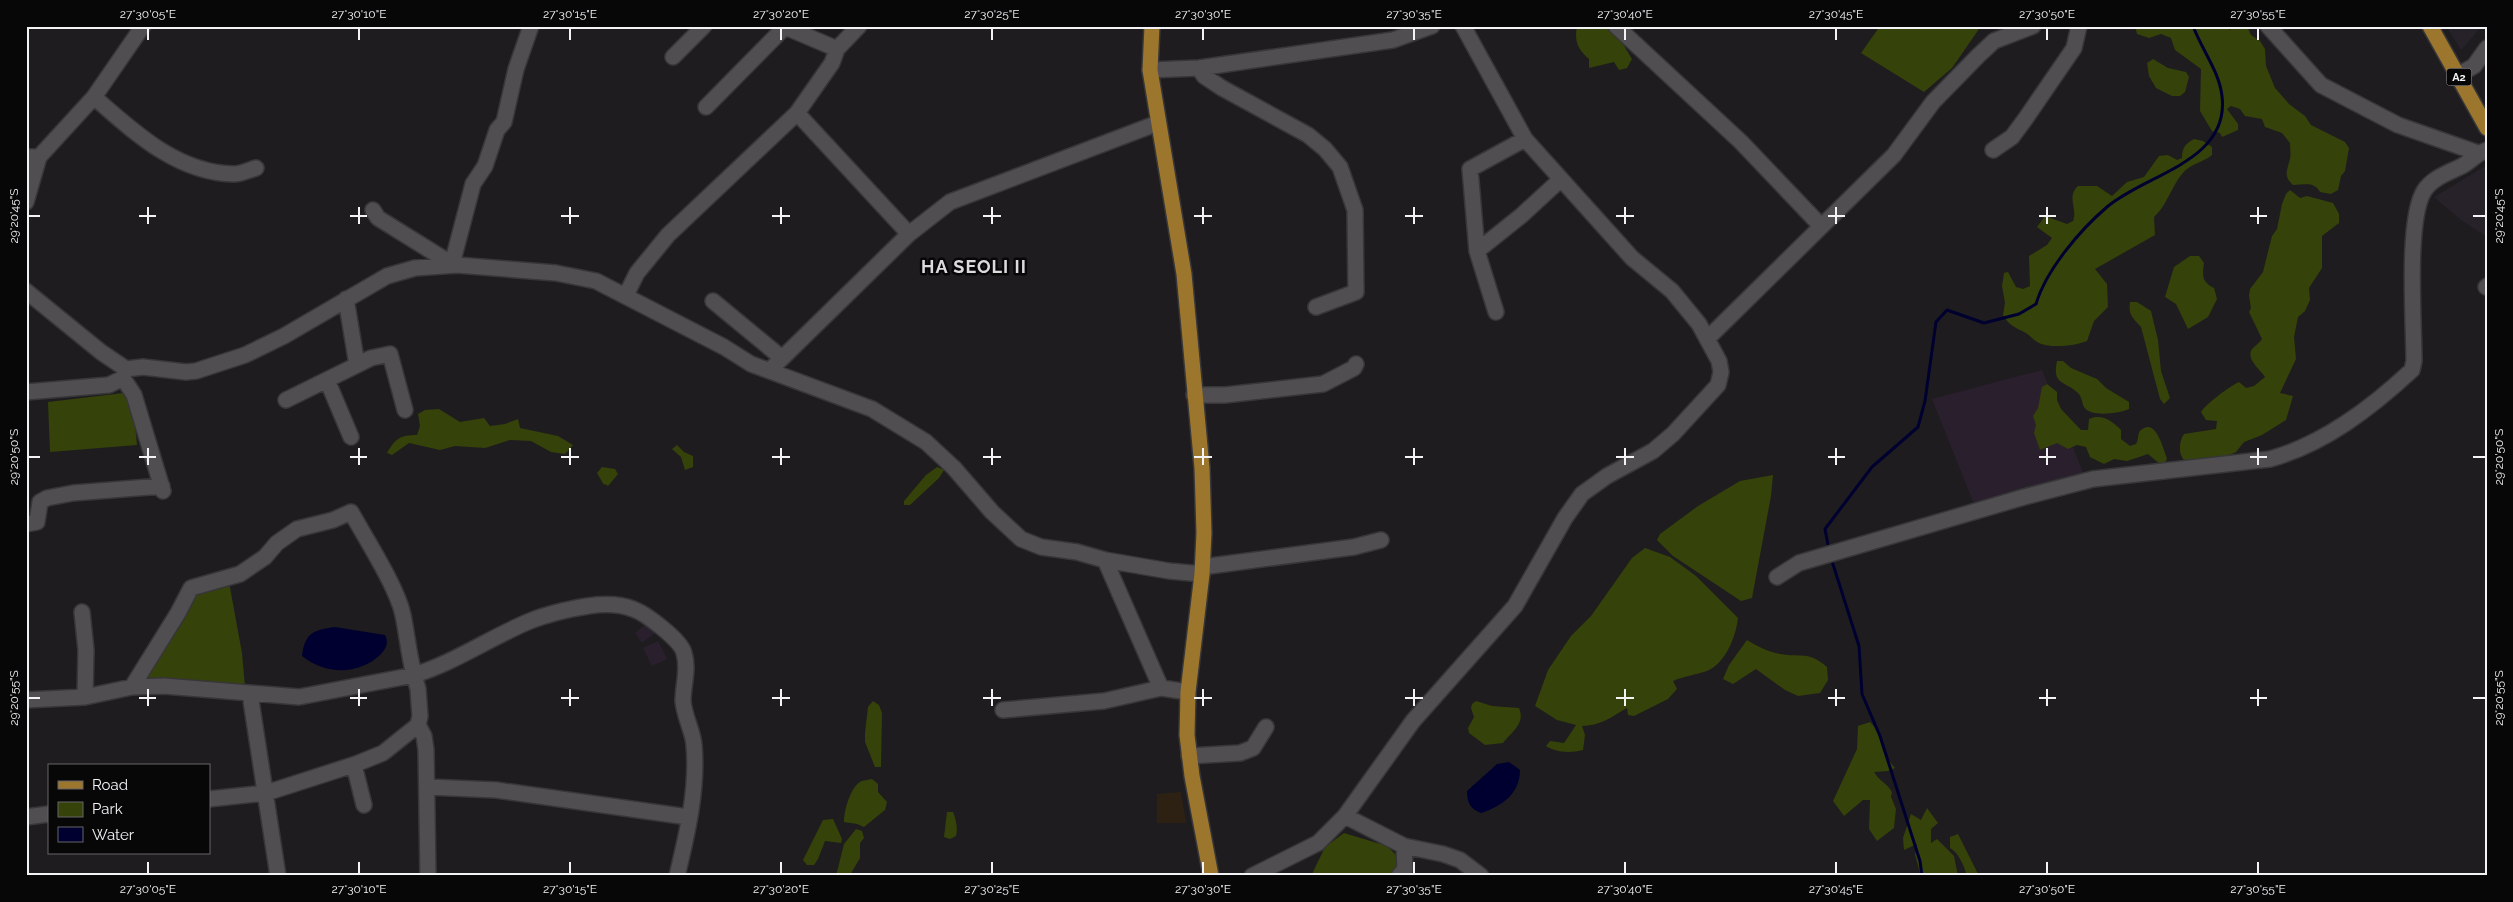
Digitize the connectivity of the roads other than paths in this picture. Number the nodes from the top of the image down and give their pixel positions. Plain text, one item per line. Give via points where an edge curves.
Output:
1 (143, 26) edge
2 (531, 26) edge
3 (704, 26) edge
4 (859, 26) edge
5 (1152, 26) edge
6 (1432, 26) edge
7 (1463, 26) edge
8 (1616, 26) edge
9 (2033, 26) edge
10 (2079, 26) edge
11 (2268, 26) edge
12 (2430, 26) edge
13 (784, 27) edge
14 (2013, 29) edge
15 (2487, 48) edge
16 (836, 49) junction
17 (673, 57) dead end
18 (1200, 68) junction
19 (1150, 70) junction
20 (2458, 75) junction
21 (94, 97) junction
22 (706, 107) dead end
23 (797, 113) junction
24 (1158, 122) junction
25 (2487, 128) edge
26 (1526, 139) junction
27 (1993, 150) dead end
28 (2482, 151) edge
29 (33, 157) edge
30 (256, 168) dead end
31 (1560, 180) junction
32 (26, 202) edge
33 (373, 210) dead end
34 (1821, 226) junction
35 (909, 234) junction
36 (1477, 250) junction
37 (452, 264) junction
38 (26, 291) edge
39 (626, 295) junction
40 (346, 299) junction
41 (713, 301) dead end
42 (1316, 307) dead end
43 (1496, 312) dead end
44 (1708, 338) junction
45 (782, 358) junction
46 (1356, 364) dead end
47 (357, 365) junction
48 (771, 369) junction
49 (125, 373) junction
50 (327, 380) junction
51 (26, 392) edge
52 (1194, 395) junction
53 (286, 400) dead end
54 (405, 410) dead end
55 (351, 437) dead end
56 (26, 524) edge
57 (1381, 540) dead end
58 (1105, 560) junction
59 (1202, 570) junction
60 (1778, 577) dead end
61 (82, 612) dead end
62 (414, 675) junction
63 (132, 687) junction
64 (1162, 688) junction
65 (1188, 692) junction
66 (250, 694) junction
67 (85, 697) junction
68 (26, 700) edge
69 (1003, 710) dead end
70 (418, 725) junction
71 (1266, 727) dead end
72 (1190, 756) junction
73 (354, 765) junction
74 (428, 786) junction
75 (266, 793) junction
76 (210, 798) edge
77 (364, 805) dead end
78 (48, 814) edge
79 (1345, 816) junction
80 (26, 817) edge
81 (688, 817) junction
82 (1404, 846) junction
83 (278, 876) edge
84 (428, 876) edge
85 (677, 876) edge
86 (1211, 876) edge
87 (1252, 876) edge
88 (1399, 876) edge
89 (1481, 876) edge

1 - 21 street
2 - 37 street via 514,77 504,122 474,184
3 - 17 street
4 - 16 street
5 - 19 main road
6 - 18 street via 1393,40
7 - 26 street
8 - 34 street via 1741,142
9 - 14 street
10 - 27 street via 2074,48 2026,118 2012,137
11 - 28 street via 2321,85 2398,125
12 - 20 main road, A2
13 - 16 street
13 - 22 street
14 - 34 street via 1994,41 1933,102 1894,156
15 - 20 street via 2474,66
16 - 23 street via 832,62
18 - 19 street
18 - 42 street via 1204,76 1222,88 1308,135 1340,167 1355,210 1356,292
19 - 24 main road
20 - 25 main road, A2
21 - 29 street
21 - 30 street via 134,131 180,162 235,174
23 - 35 street
23 - 39 street via 668,235 637,274
24 - 35 street via 950,202
24 - 52 main road via 1184,274
26 - 31 street
26 - 36 street via 1470,169
28 - 60 street via 2437,178 2425,190 2417,207 2413,254 2412,370 2347,422 2296,451 2270,458 2093,479 1799,563
29 - 32 street
31 - 36 street
31 - 44 street via 1632,258 1672,291
33 - 37 street via 378,218
34 - 44 street
35 - 45 street
36 - 43 street
37 - 39 street via 556,273 596,281
37 - 40 street via 415,268 387,276
38 - 49 street
39 - 48 street via 751,364
40 - 47 street
40 - 49 street via 284,336 222,364 186,372 143,367
41 - 45 street
44 - 79 street via 1719,360 1718,385 1674,434 1653,451 1582,494 1564,518 1515,606 1412,721
45 - 48 street
46 - 52 street via 1323,384 1225,395
47 - 50 street
47 - 54 street via 390,354
48 - 58 street via 872,409 926,442 1021,539 1040,547
49 - 51 street via 109,385
49 - 56 street via 162,489 74,493 47,498 40,502 37,522
50 - 53 street
50 - 55 street
52 - 59 main road via 1202,468
57 - 59 street
58 - 59 street via 1169,571
58 - 64 street
59 - 65 main road
61 - 67 street via 86,650
62 - 63 street via 403,614 351,512 297,529 240,574 191,588
62 - 66 street via 299,697
62 - 70 street via 418,689
62 - 81 street via 441,667 534,620 589,606 618,606 635,610 668,633 684,652 686,681 683,702 694,744 695,780
63 - 66 street via 164,686
63 - 67 street
64 - 65 street
64 - 69 street via 1104,701
65 - 72 main road
66 - 75 street
67 - 68 street
70 - 73 street via 383,753
70 - 74 street via 424,736
71 - 72 street via 1253,748 1240,753
72 - 86 main road
73 - 75 street
73 - 77 street
74 - 81 street via 496,790
74 - 84 street
75 - 76 street
75 - 83 street
78 - 80 street
79 - 82 street
79 - 87 street via 1318,844
81 - 85 street
82 - 88 street via 1405,870
82 - 89 street via 1455,858

